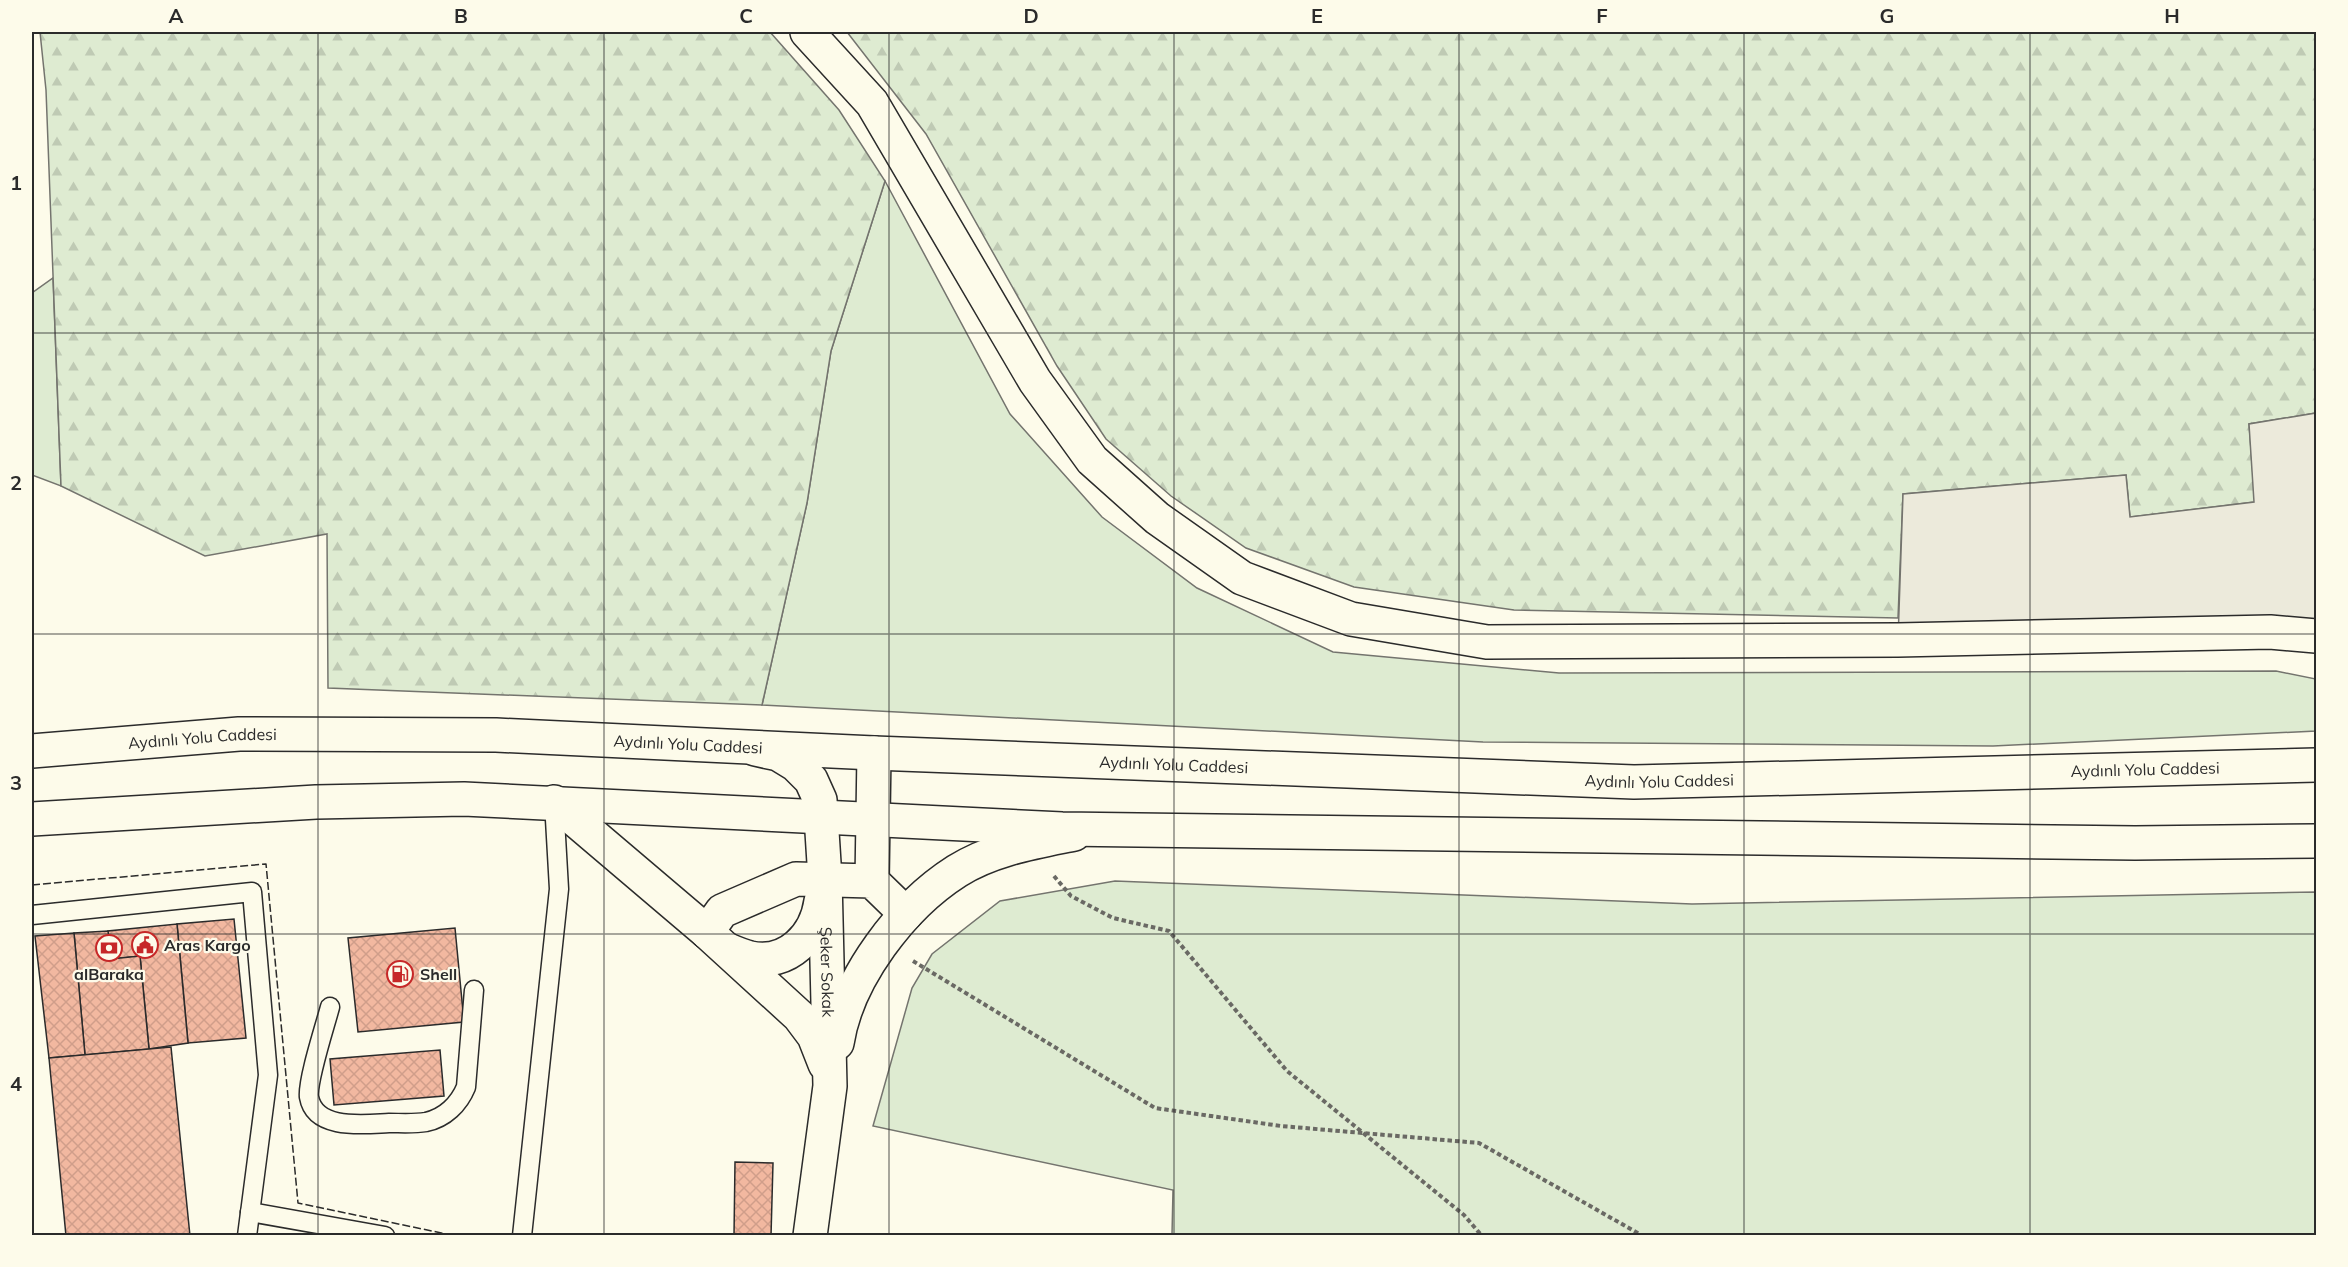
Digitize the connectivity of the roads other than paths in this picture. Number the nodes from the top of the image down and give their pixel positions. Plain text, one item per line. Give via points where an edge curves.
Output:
1 (807, 32) edge
2 (2316, 636) edge
3 (750, 747) junction
4 (32, 751) edge
5 (874, 753) junction
6 (2316, 765) edge
7 (554, 802) junction
8 (822, 816) junction
9 (32, 819) edge
10 (873, 819) junction
11 (1095, 830) junction
12 (2316, 841) edge
13 (825, 879) junction
14 (872, 881) junction
15 (32, 915) edge
16 (906, 915) junction
17 (717, 941) junction
18 (474, 990) dead end
19 (330, 1007) dead end
20 (830, 1086) junction
21 (250, 1212) junction
22 (247, 1236) edge
23 (385, 1236) edge
24 (522, 1236) edge
25 (810, 1236) edge

1 - 2 main road via 872,103 1035,381 1092,460 1157,518 1242,578 1351,619 1487,642 1898,640 2270,632
3 - 4 main road, Aydınlı Yolu Caddesi via 496,735 239,734
3 - 5 main road, Aydınlı Yolu Caddesi
3 - 8 main road, Şeker Sokak via 778,754 796,765 811,780
5 - 6 main road, Aydınlı Yolu Caddesi via 1634,782
5 - 10 main road
7 - 8 main road
7 - 9 main road via 464,798 316,802
7 - 17 main road
7 - 24 lane via 559,889
8 - 10 main road
8 - 13 main road, Şeker Sokak
10 - 11 main road
10 - 14 main road
11 - 12 main road via 2135,843
11 - 16 main road via 996,853 958,871
13 - 14 main road
13 - 17 main road via 796,879 722,911
13 - 17 main road via 819,916 807,938 792,951 772,958 751,958
13 - 20 main road, Şeker Sokak
14 - 16 main road
15 - 21 lane via 252,892 268,1075
16 - 20 main road via 881,942 849,1003 838,1035
17 - 20 main road via 799,1016 822,1053
18 - 19 lane via 466,1087 459,1102 427,1122 345,1125 332,1121 313,1106 310,1083
20 - 25 main road, Şeker Sokak
21 - 22 lane
21 - 23 lane

